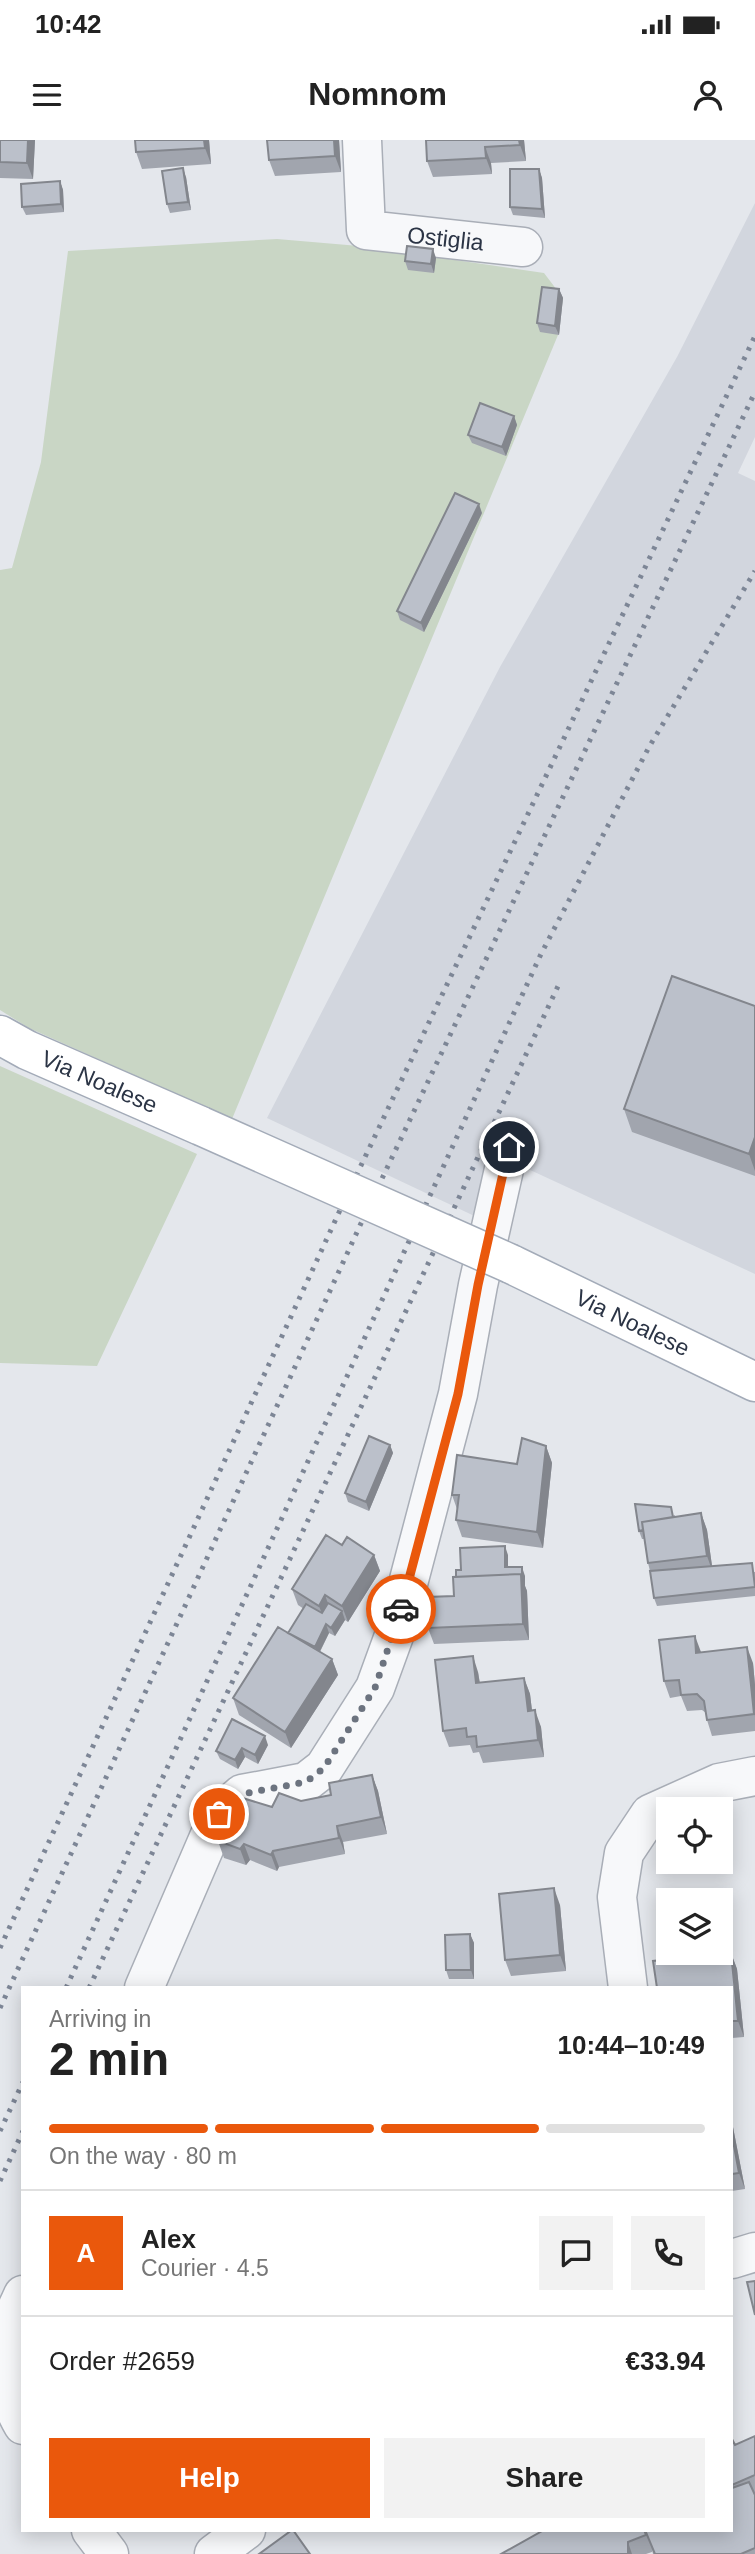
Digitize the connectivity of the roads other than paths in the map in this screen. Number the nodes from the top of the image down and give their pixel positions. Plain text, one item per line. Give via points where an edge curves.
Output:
1 (362, 140) edge
2 (523, 247) dead end
3 (0, 1035) edge
4 (509, 1147) dead end
5 (755, 1382) edge
6 (755, 1776) edge
7 (145, 1986) edge
8 (628, 1986) edge
9 (755, 2252) edge
10 (733, 2259) edge
11 (21, 2300) edge
12 (21, 2421) edge
13 (92, 2532) edge
14 (243, 2532) edge
15 (109, 2554) edge
16 (214, 2554) edge

1 - 2 street, Ostiglia via 366,230
3 - 5 main road, Via Noalese, bridge via 511,1264
4 - 7 street via 458,1394 395,1633 375,1688 315,1777 242,1794 219,1814
6 - 8 street via 719,1783 650,1814 625,1853 617,1897
9 - 10 street
11 - 12 street via 5,2341 5,2373
13 - 15 street
14 - 16 street

